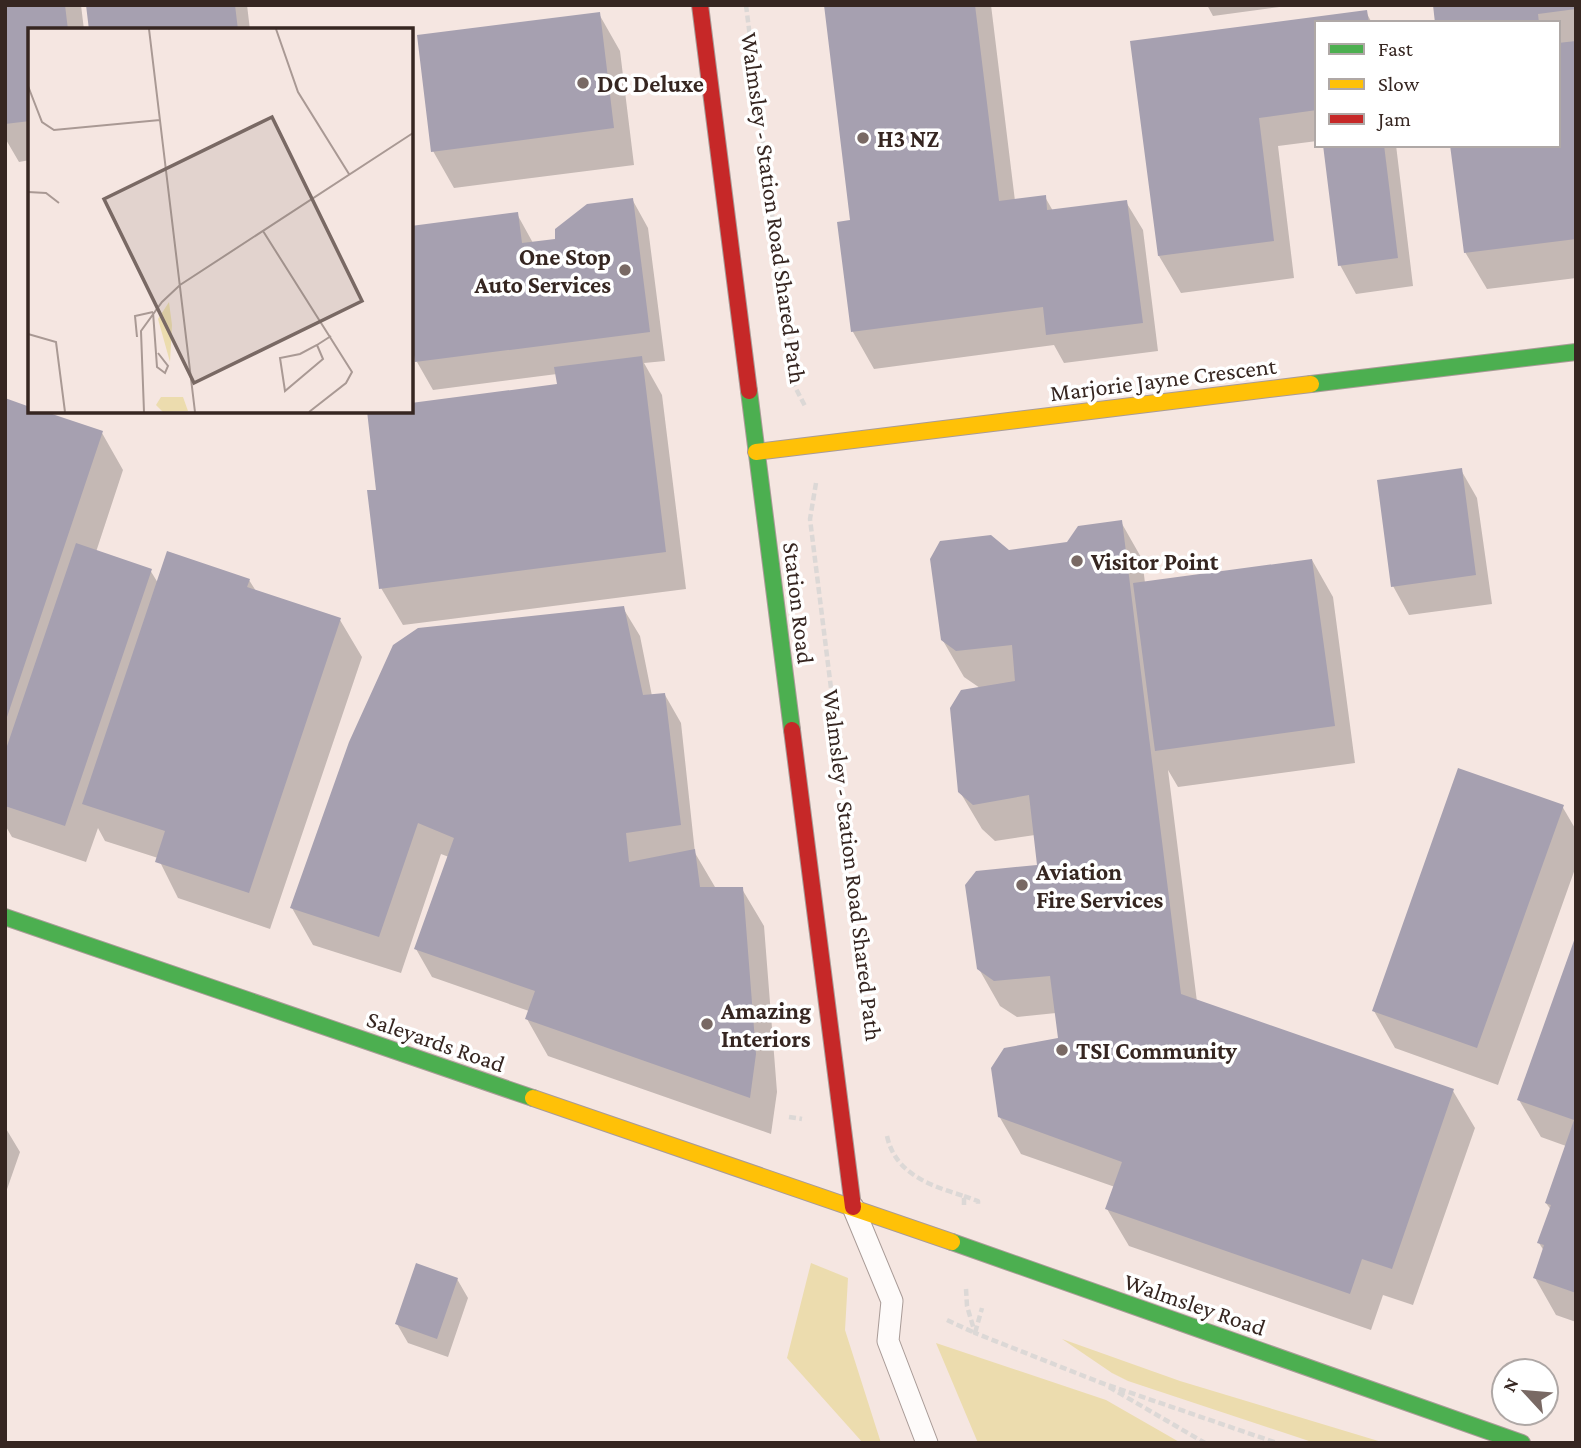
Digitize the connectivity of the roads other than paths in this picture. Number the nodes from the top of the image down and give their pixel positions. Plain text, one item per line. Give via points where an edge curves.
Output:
1 (700, 5) edge
2 (1576, 352) edge
3 (756, 452) junction
4 (5, 917) edge
5 (853, 1207) junction
6 (927, 1443) edge
7 (1522, 1443) edge

1 - 3 street, Station Road
2 - 3 street, Marjorie Jayne Crescent
3 - 5 street, Station Road
4 - 5 street, Saleyards Road
5 - 6 lane via 892,1301 888,1340
5 - 7 street, Walmsley Road

